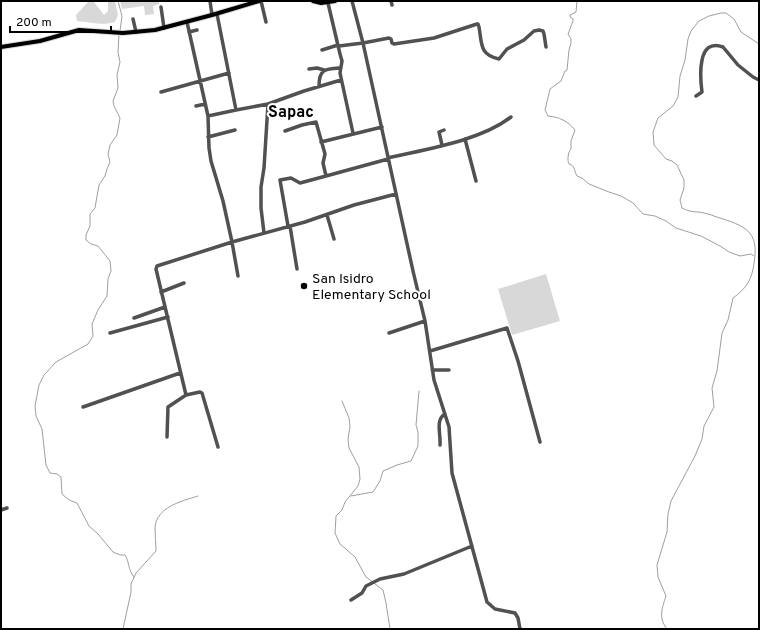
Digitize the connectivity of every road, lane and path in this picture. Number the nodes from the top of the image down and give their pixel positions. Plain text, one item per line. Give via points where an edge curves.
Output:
1 (210, 1) edge
2 (260, 1) edge
3 (313, 1) edge
4 (335, 1) edge
5 (352, 1) edge
6 (328, 2) junction
7 (161, 7) dead end
8 (215, 15) junction
9 (134, 19) dead end
10 (187, 22) junction
11 (266, 22) dead end
12 (164, 28) junction
13 (197, 30) dead end
14 (136, 32) junction
15 (189, 32) junction
16 (364, 43) junction
17 (339, 45) junction
18 (1, 47) edge
19 (546, 47) dead end
20 (322, 50) dead end
21 (340, 68) junction
22 (309, 69) dead end
23 (324, 70) junction
24 (229, 73) junction
25 (341, 80) junction
26 (759, 80) edge
27 (199, 81) junction
28 (320, 86) junction
29 (160, 92) dead end
30 (696, 96) dead end
31 (204, 104) junction
32 (268, 104) junction
33 (196, 106) dead end
34 (236, 110) junction
35 (208, 116) junction
36 (511, 117) dead end
37 (382, 127) junction
38 (235, 130) dead end
39 (444, 130) dead end
40 (285, 131) dead end
41 (353, 134) junction
42 (208, 137) junction
43 (465, 139) junction
44 (322, 142) junction
45 (442, 145) junction
46 (388, 158) junction
47 (326, 176) junction
48 (476, 182) dead end
49 (396, 194) junction
50 (327, 215) junction
51 (289, 226) junction
52 (264, 233) junction
53 (334, 239) dead end
54 (232, 242) junction
55 (297, 269) dead end
56 (238, 276) dead end
57 (184, 283) dead end
58 (161, 292) junction
59 (165, 307) junction
60 (168, 317) junction
61 (134, 318) dead end
62 (425, 321) junction
63 (110, 333) dead end
64 (389, 333) dead end
65 (430, 351) junction
66 (432, 370) junction
67 (449, 370) dead end
68 (180, 373) junction
69 (186, 395) junction
70 (83, 408) dead end
71 (445, 414) junction
72 (168, 437) dead end
73 (540, 442) dead end
74 (440, 445) dead end
75 (218, 447) dead end
76 (7, 508) dead end
77 (1, 510) edge
78 (472, 546) junction
79 (351, 600) dead end
80 (520, 629) edge

1 - 8 street
2 - 8 main road
2 - 11 street
3 - 6 main road
4 - 6 main road
5 - 16 street
6 - 17 street
7 - 12 street
8 - 10 main road
8 - 24 street
9 - 14 street
10 - 12 main road
10 - 15 street
12 - 14 main road
13 - 15 street
14 - 18 main road via 79,30 40,41
15 - 27 street
16 - 17 street
16 - 19 street via 389,38 392,44 434,38 478,24 483,49 495,58 499,59 507,49 536,30 544,34
16 - 37 street
17 - 20 street
17 - 21 street via 342,62
21 - 23 street
21 - 25 street
22 - 23 street
23 - 28 street via 319,77
24 - 27 street
24 - 34 street
25 - 28 street
25 - 41 street
26 - 30 street via 738,66 723,47 710,46 706,48 702,63 702,92
27 - 29 street
27 - 31 street
28 - 32 street
31 - 33 street
31 - 35 street
32 - 34 street
32 - 52 street via 261,187
34 - 35 street
35 - 42 street
36 - 43 street via 498,126
37 - 41 street
37 - 46 street
38 - 42 street
39 - 45 street via 439,134
40 - 44 street via 316,122
41 - 44 street
42 - 54 street via 211,162
43 - 45 street
43 - 48 street
44 - 47 street
45 - 46 street
46 - 47 street
46 - 49 street
47 - 51 street via 300,183 291,178 280,180
49 - 50 street
49 - 62 street
50 - 51 street
50 - 53 street
51 - 52 street
51 - 55 street
52 - 54 street
54 - 56 street
54 - 58 street via 157,266
57 - 58 street
58 - 59 street
59 - 60 street
59 - 61 street
60 - 63 street
60 - 68 street
62 - 64 street
62 - 65 street
65 - 66 street
65 - 73 street via 507,328
66 - 67 street
66 - 71 street
68 - 69 street
68 - 70 street
69 - 72 street via 168,407
69 - 75 street via 202,393
71 - 74 street via 439,422
71 - 78 street via 449,427 452,474
76 - 77 street
78 - 79 street via 404,574 382,578 366,586 362,593
78 - 80 street via 487,602 495,609 515,614

